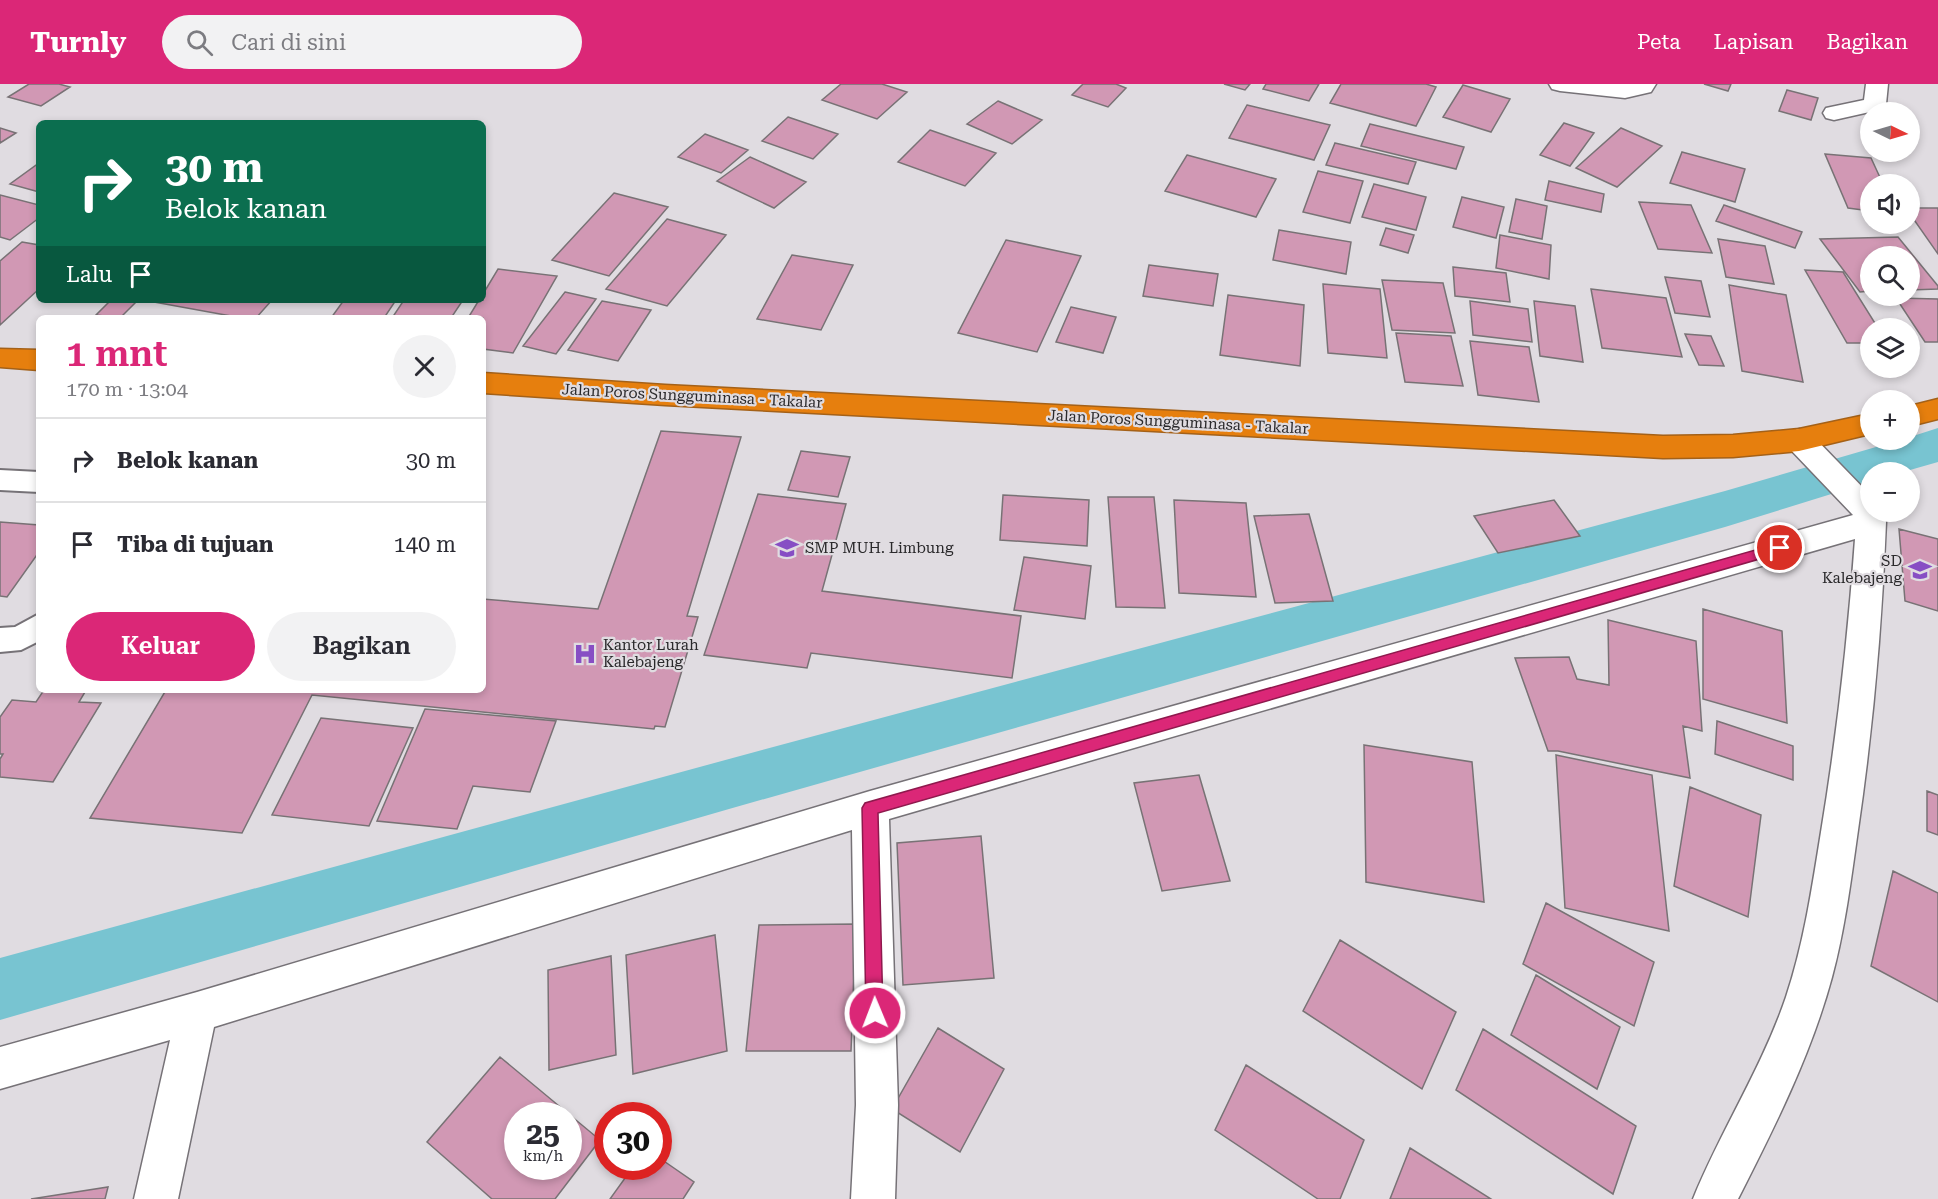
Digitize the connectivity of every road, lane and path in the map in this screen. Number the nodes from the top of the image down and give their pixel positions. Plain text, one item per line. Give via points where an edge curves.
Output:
1 (1560, 84) edge
2 (1645, 84) edge
3 (1877, 84) edge
4 (1834, 112) dead end
5 (0, 358) edge
6 (36, 360) edge
7 (486, 383) edge
8 (1938, 409) edge
9 (1920, 414) edge
10 (1860, 426) edge
11 (1799, 440) junction
12 (0, 480) edge
13 (36, 482) edge
14 (1860, 506) edge
15 (1860, 520) edge
16 (1870, 522) edge
17 (36, 628) edge
18 (0, 640) edge
19 (870, 808) junction
20 (197, 1012) junction
21 (0, 1068) edge
22 (156, 1199) edge
23 (873, 1199) edge
24 (1715, 1199) edge

1 - 2 street via 1625,91
3 - 4 street via 1875,104
5 - 6 highway
7 - 11 highway, Jalan Poros Sungguminasa - Takalar via 1663,447
8 - 9 highway
10 - 11 highway, Jalan Poros Sungguminasa - Takalar
11 - 14 street
12 - 13 lane
15 - 19 street
16 - 24 street via 1851,758 1824,937 1806,997 1764,1102
17 - 18 lane via 21,638
19 - 20 street
19 - 23 street via 877,1105
20 - 21 street
20 - 22 street

